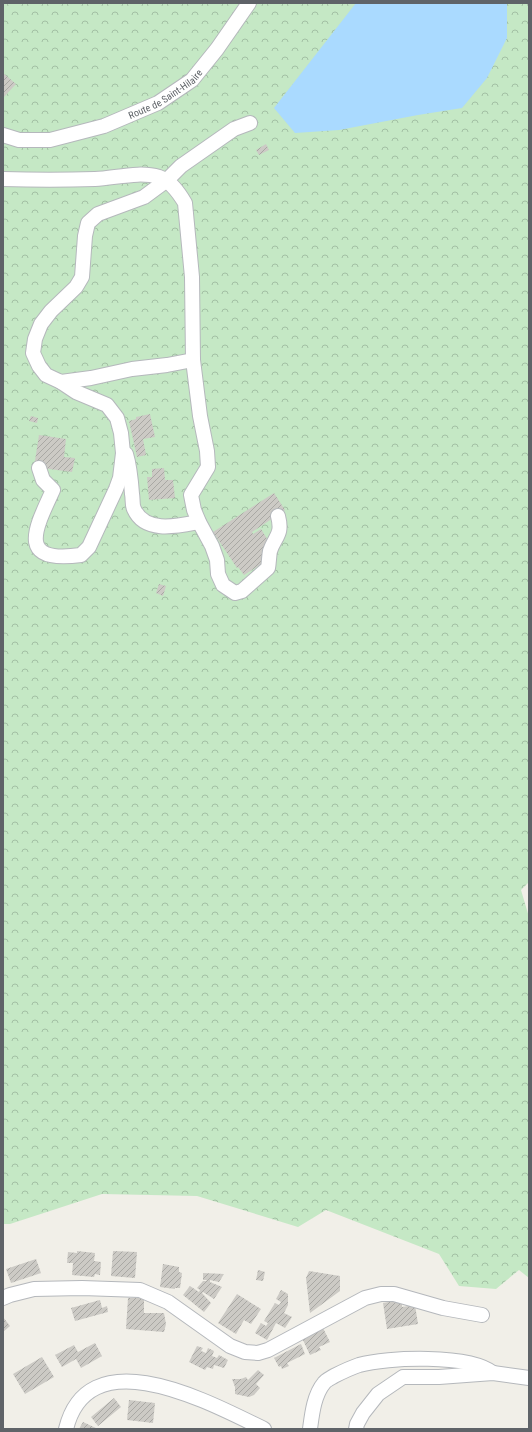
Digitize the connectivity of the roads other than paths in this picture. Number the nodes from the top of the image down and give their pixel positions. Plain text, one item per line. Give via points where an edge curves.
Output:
1 (249, 3) edge
2 (250, 123) dead end
3 (3, 135) edge
4 (3, 179) edge
5 (163, 179) junction
6 (193, 360) junction
7 (61, 382) junction
8 (121, 433) junction
9 (39, 468) dead end
10 (278, 516) dead end
11 (199, 522) junction
12 (3, 1298) edge
13 (482, 1315) dead end
14 (493, 1373) junction
15 (529, 1378) edge
16 (66, 1429) edge
17 (264, 1429) edge
18 (310, 1429) edge
19 (356, 1429) edge

1 - 3 street, Route de Saint-Hilaire via 192,80 158,102 104,126 50,140 20,140
2 - 5 street via 234,129
4 - 5 street via 96,179 143,175
5 - 6 street via 185,203 192,277
5 - 7 street via 144,197 98,214 88,223 82,277 76,287 51,311 35,338 33,353 39,366 46,374
6 - 7 street
6 - 11 street via 208,468 191,495
7 - 8 street via 76,392 107,405 117,418
8 - 9 street via 123,453 120,478 89,547 80,555 47,556 40,552 36,545 38,524 53,490 43,480
8 - 11 street via 129,463 134,509 140,518 150,525 162,527
10 - 11 street via 279,535 270,551 268,568 242,591 234,593 223,585 212,546
12 - 13 street via 34,1289 140,1290 168,1302 230,1346 245,1352 258,1353 365,1298 381,1294 394,1294 443,1308
14 - 15 street
14 - 18 street via 485,1367 421,1358 360,1365 340,1372 324,1382 313,1405
14 - 19 street via 403,1377 378,1394 363,1413
16 - 17 street via 74,1408 84,1396 98,1386 130,1380 184,1393

